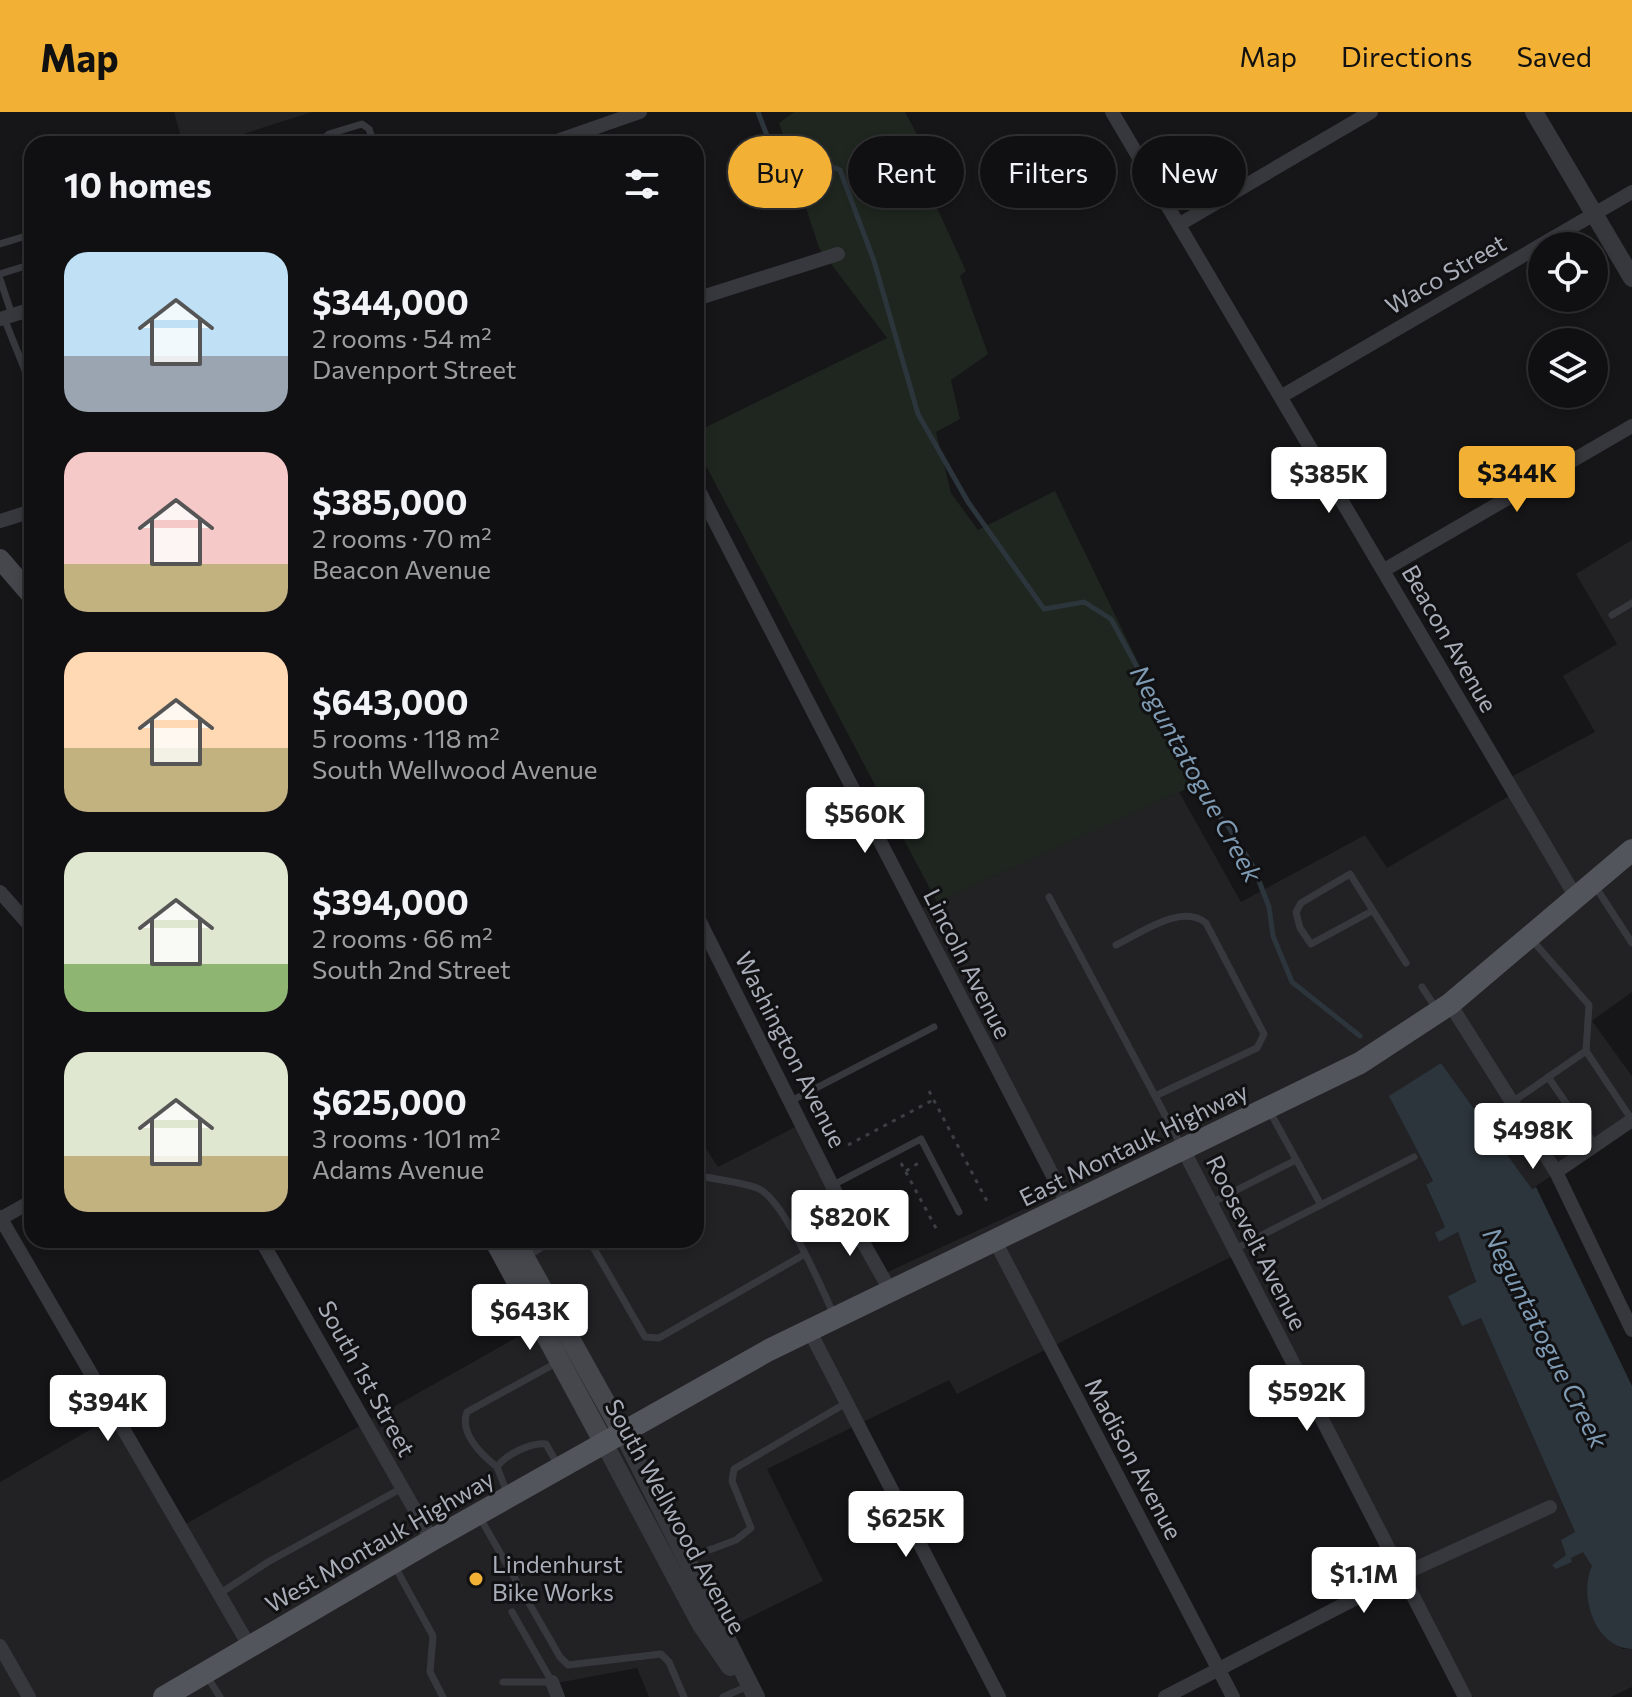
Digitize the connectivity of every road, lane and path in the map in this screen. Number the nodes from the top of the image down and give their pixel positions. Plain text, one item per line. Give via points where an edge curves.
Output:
1 (640, 112) edge
2 (1112, 112) edge
3 (1371, 112) edge
4 (1534, 112) edge
5 (327, 136) edge
6 (371, 136) edge
7 (571, 136) edge
8 (1632, 192) edge
9 (1593, 214) junction
10 (1180, 224) junction
11 (24, 237) edge
12 (0, 244) edge
13 (838, 254) dead end
14 (24, 267) edge
15 (0, 276) edge
16 (1632, 278) edge
17 (704, 296) edge
18 (5, 317) edge
19 (24, 367) edge
20 (1282, 396) junction
21 (1632, 426) edge
22 (704, 500) edge
23 (24, 514) edge
24 (0, 521) edge
25 (0, 559) edge
26 (1384, 570) junction
27 (24, 587) edge
28 (1632, 603) edge
29 (1612, 615) dead end
30 (1632, 850) edge
31 (1594, 884) junction
32 (0, 892) edge
33 (1049, 897) dead end
34 (1577, 899) junction
35 (1372, 911) junction
36 (24, 919) edge
37 (704, 930) edge
38 (1530, 938) junction
39 (1632, 943) edge
40 (1116, 945) dead end
41 (1406, 963) dead end
42 (1422, 987) dead end
43 (1444, 1008) junction
44 (934, 1027) dead end
45 (1586, 1051) junction
46 (1548, 1077) junction
47 (929, 1091) dead end
48 (1155, 1096) junction
49 (933, 1099) junction
50 (791, 1101) junction
51 (1511, 1103) junction
52 (1269, 1109) junction
53 (1632, 1120) edge
54 (848, 1145) dead end
55 (1595, 1145) junction
56 (1184, 1151) junction
57 (1414, 1157) dead end
58 (1296, 1160) junction
59 (889, 1169) dead end
60 (1556, 1172) junction
61 (704, 1177) edge
62 (833, 1185) junction
63 (1211, 1203) junction
64 (24, 1205) edge
65 (989, 1205) dead end
66 (1321, 1205) junction
67 (843, 1207) junction
68 (1069, 1207) junction
69 (959, 1212) dead end
70 (0, 1218) edge
71 (789, 1225) junction
72 (937, 1230) dead end
73 (995, 1241) junction
74 (266, 1248) edge
75 (509, 1248) edge
76 (509, 1248) edge
77 (594, 1248) edge
78 (1234, 1249) junction
79 (805, 1254) junction
80 (890, 1290) junction
81 (835, 1317) junction
82 (809, 1330) junction
83 (1632, 1330) edge
84 (560, 1361) junction
85 (846, 1403) junction
86 (613, 1438) junction
87 (497, 1467) junction
88 (559, 1468) junction
89 (402, 1488) junction
90 (509, 1497) junction
91 (1550, 1507) dead end
92 (478, 1515) junction
93 (432, 1540) junction
94 (686, 1559) junction
95 (393, 1563) junction
96 (1401, 1575) junction
97 (219, 1594) junction
98 (512, 1612) dead end
99 (0, 1646) edge
100 (250, 1647) junction
101 (1218, 1670) junction
102 (205, 1673) junction
103 (503, 1682) dead end
104 (552, 1682) junction
105 (753, 1691) edge
106 (29, 1697) edge
107 (164, 1697) edge
108 (220, 1697) edge
109 (443, 1697) edge
110 (558, 1697) edge
111 (684, 1697) edge
112 (723, 1697) edge
113 (999, 1697) edge
114 (1165, 1697) edge
115 (1233, 1697) edge
116 (1465, 1697) edge

1 - 7 street
2 - 10 street, Beacon Avenue
3 - 10 street
4 - 9 street
5 - 6 lane via 362,124
8 - 9 street, Waco Street
9 - 16 street
9 - 20 street, Waco Street
10 - 20 street, Beacon Avenue
11 - 12 lane
13 - 17 street
14 - 15 lane
15 - 18 lane
18 - 19 lane
20 - 26 street, Beacon Avenue
21 - 26 street
22 - 68 street, Lincoln Avenue
23 - 24 street
25 - 27 main road
26 - 34 street, Beacon Avenue
28 - 29 lane
30 - 31 main road, East Montauk Highway
31 - 34 main road, East Montauk Highway
31 - 39 lane
32 - 36 street
33 - 48 lane
34 - 38 main road, East Montauk Highway
35 - 35 lane via 1350,874 1301,903 1296,912 1311,944
35 - 41 lane
37 - 50 street, Washington Avenue
38 - 43 main road, East Montauk Highway
38 - 45 lane via 1589,1005
40 - 48 lane via 1175,918 1199,917 1264,1034 1257,1048
42 - 43 lane
43 - 51 street
43 - 52 main road, East Montauk Highway via 1360,1063
44 - 50 lane
45 - 46 lane
45 - 53 lane
46 - 51 lane
46 - 55 lane
47 - 49 path
48 - 56 lane
49 - 54 path
49 - 65 path
50 - 62 street, Washington Avenue
51 - 60 street
52 - 56 main road, East Montauk Highway
52 - 58 lane
53 - 55 street
55 - 60 street
56 - 63 street, Roosevelt Avenue
56 - 68 main road, East Montauk Highway
57 - 66 lane
58 - 63 lane
58 - 66 lane
59 - 72 path via 901,1162
60 - 83 street
61 - 71 lane via 760,1188
62 - 67 street, Washington Avenue
62 - 69 lane via 921,1139
63 - 78 street, Roosevelt Avenue
64 - 70 street
66 - 78 lane
67 - 71 lane via 817,1211
67 - 80 street, Washington Avenue
68 - 73 main road, East Montauk Highway
70 - 97 street
71 - 79 lane
73 - 80 main road, East Montauk Highway
73 - 101 street, Madison Avenue
74 - 89 street, South 1st Street
75 - 84 main road, South Wellwood Avenue
76 - 86 main road, South Wellwood Avenue
77 - 79 lane via 645,1337 659,1338
78 - 96 street, Roosevelt Avenue
79 - 81 lane
80 - 81 main road, East Montauk Highway
81 - 82 main road, East Montauk Highway
82 - 85 street
82 - 86 main road, East Montauk Highway
84 - 86 main road, South Wellwood Avenue
84 - 87 lane via 467,1412 465,1426 482,1456
85 - 94 lane via 734,1469 732,1481 751,1528 736,1540
85 - 113 street
86 - 88 main road, West Montauk Highway
86 - 94 street, South Wellwood Avenue
86 - 105 street, South Wellwood Avenue via 701,1625
87 - 88 lane via 537,1442 546,1444
87 - 90 lane
88 - 90 main road, West Montauk Highway
89 - 93 street, South 1st Street
89 - 97 lane
90 - 92 main road, West Montauk Highway
91 - 96 street
92 - 93 main road, West Montauk Highway
92 - 111 lane via 568,1665 661,1654
93 - 95 main road, West Montauk Highway
94 - 105 street, South Wellwood Avenue
95 - 100 main road, West Montauk Highway
95 - 109 lane via 433,1636 430,1672
96 - 101 street
96 - 116 street, Roosevelt Avenue
97 - 100 street
98 - 104 lane
99 - 106 street
100 - 102 main road, West Montauk Highway
101 - 114 street
101 - 115 street, Madison Avenue
102 - 107 main road, West Montauk Highway
102 - 108 lane
103 - 104 lane
104 - 110 street
105 - 112 lane

